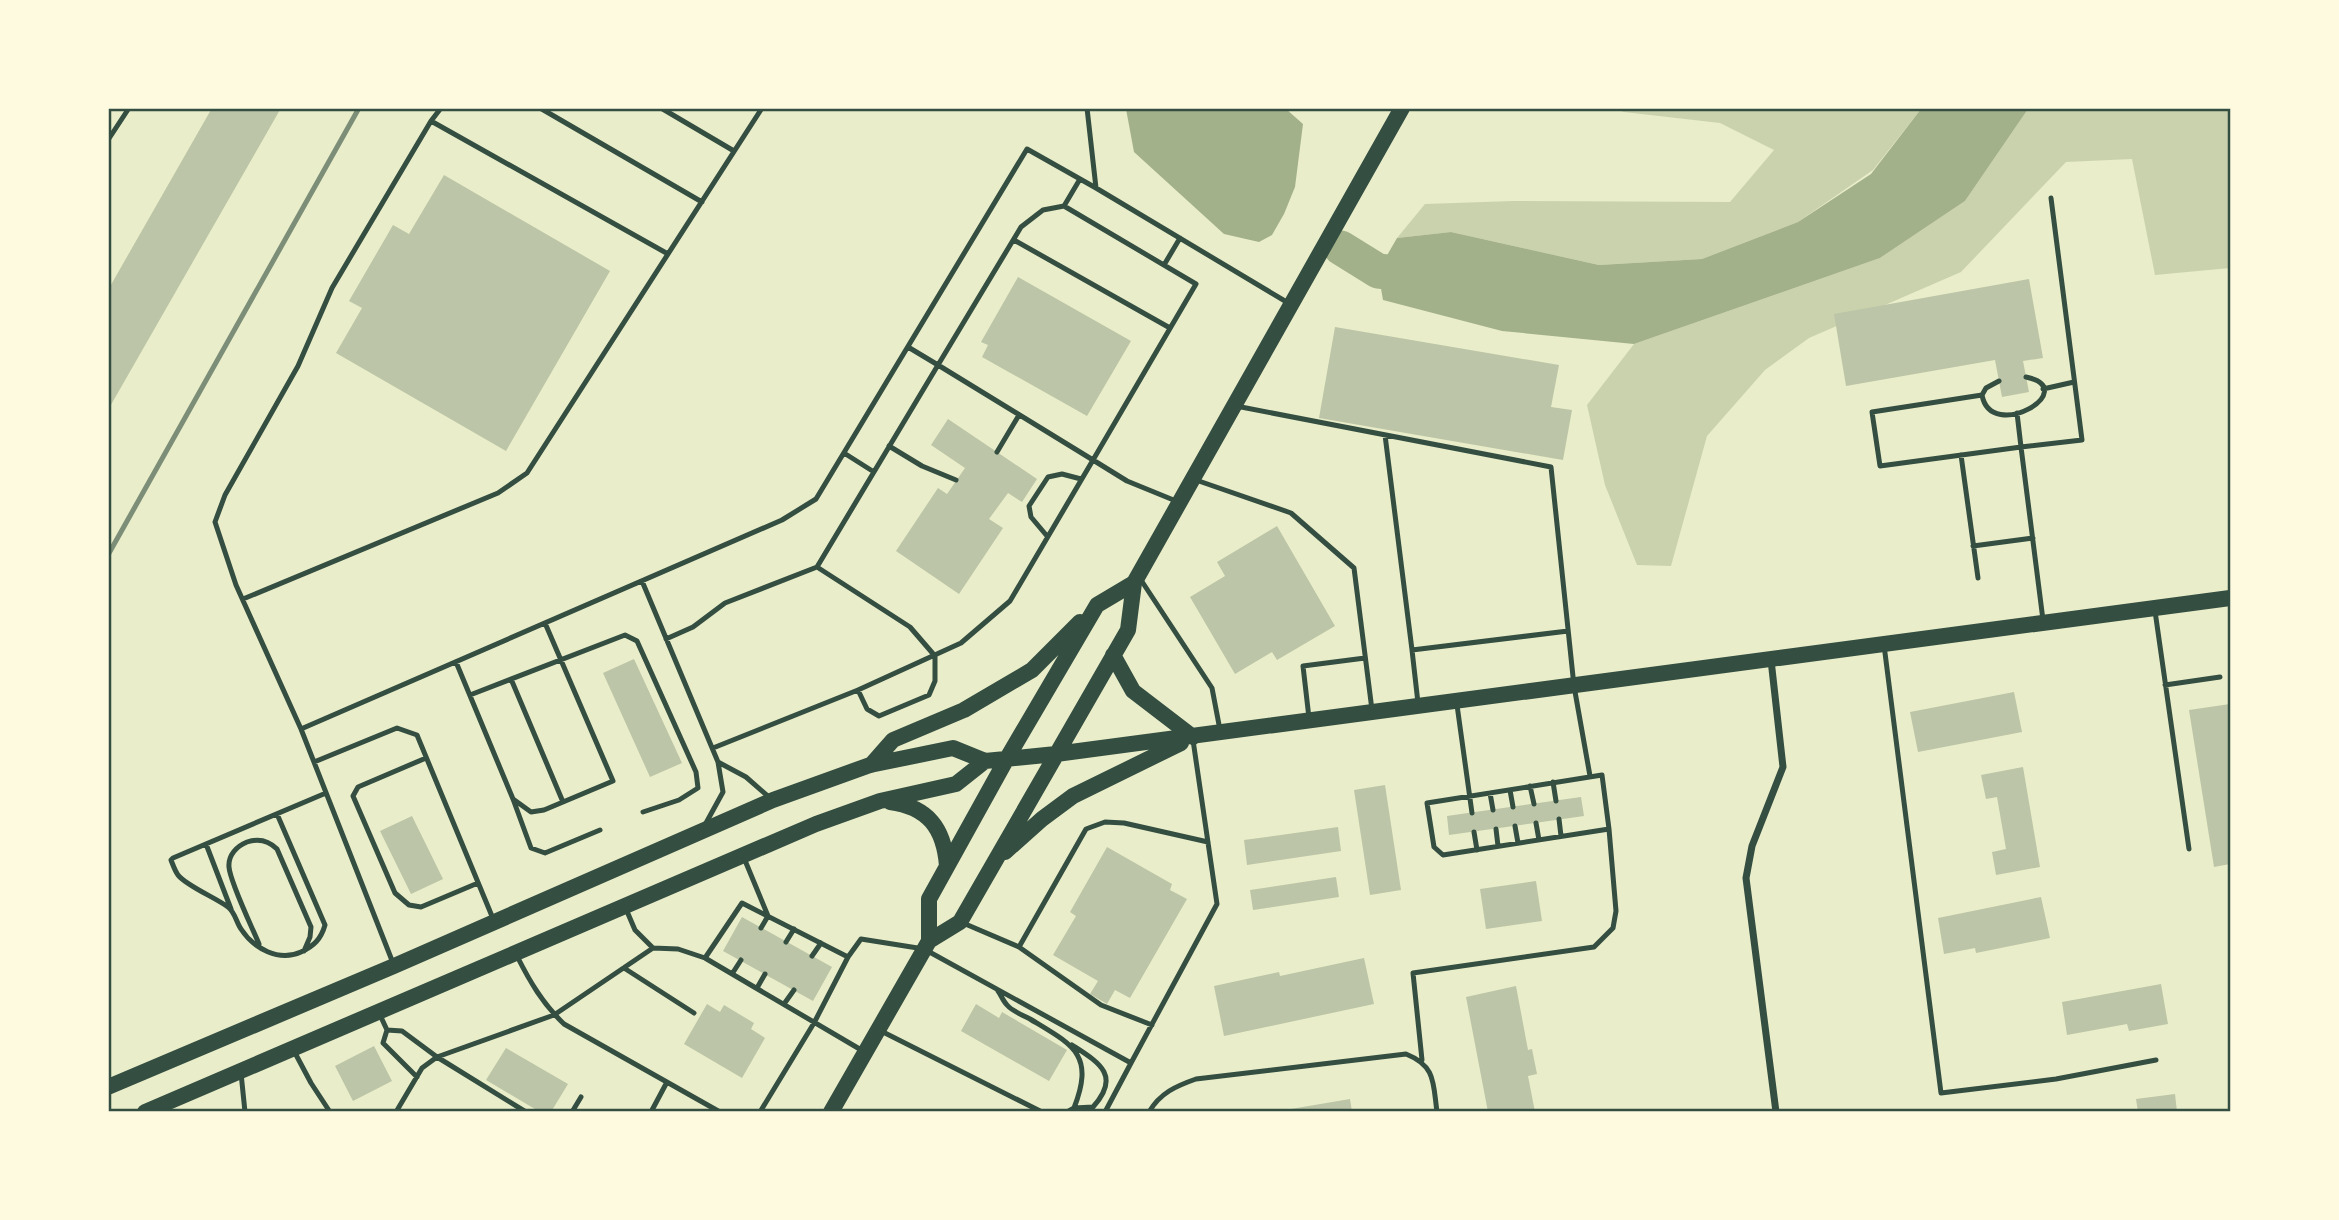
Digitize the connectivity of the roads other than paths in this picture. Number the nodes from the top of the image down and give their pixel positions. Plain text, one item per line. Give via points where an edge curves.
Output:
1 (129, 108) edge
2 (441, 108) edge
3 (540, 108) edge
4 (661, 108) edge
5 (762, 108) edge
6 (1087, 108) edge
7 (1402, 108) edge
8 (431, 121) junction
9 (108, 140) edge
10 (734, 151) junction
11 (1080, 179) junction
12 (1096, 188) junction
13 (2051, 198) dead end
14 (702, 202) junction
15 (1064, 206) junction
16 (1180, 238) junction
17 (1014, 240) junction
18 (668, 254) junction
19 (1164, 265) junction
20 (1290, 304) junction
21 (1170, 328) junction
22 (908, 347) junction
23 (938, 365) junction
24 (2026, 377) dead end
25 (1999, 381) dead end
26 (2074, 382) junction
27 (2043, 389) junction
28 (1982, 395) junction
29 (1233, 405) junction
30 (2017, 413) junction
31 (1019, 415) junction
32 (1385, 435) junction
33 (890, 446) junction
34 (2021, 447) junction
35 (997, 452) dead end
36 (844, 453) junction
37 (1961, 455) junction
38 (1093, 460) junction
39 (874, 472) junction
40 (1192, 479) junction
41 (956, 480) dead end
42 (1081, 480) junction
43 (1179, 502) junction
44 (1047, 536) junction
45 (2033, 538) junction
46 (1973, 546) junction
47 (817, 566) junction
48 (1978, 578) dead end
49 (1136, 579) junction
50 (642, 581) junction
51 (2231, 598) edge
52 (243, 599) junction
53 (1097, 605) junction
54 (2154, 608) junction
55 (545, 623) junction
56 (2044, 623) junction
57 (1568, 631) junction
58 (666, 639) junction
59 (1884, 645) junction
60 (1412, 650) junction
61 (1113, 655) junction
62 (935, 656) junction
63 (1366, 658) junction
64 (561, 660) junction
65 (1772, 660) junction
66 (456, 662) junction
67 (2220, 677) dead end
68 (510, 679) junction
69 (2165, 685) junction
70 (1574, 686) junction
71 (858, 690) junction
72 (470, 695) junction
73 (1456, 702) junction
74 (1418, 707) junction
75 (1373, 713) junction
76 (1310, 721) junction
77 (301, 729) junction
78 (1221, 733) junction
79 (1193, 737) junction
80 (713, 748) junction
81 (1056, 754) junction
82 (426, 758) junction
83 (1006, 760) junction
84 (985, 761) junction
85 (314, 762) junction
86 (718, 762) junction
87 (870, 765) junction
88 (1590, 776) junction
89 (1553, 782) junction
90 (1530, 786) junction
91 (1510, 790) junction
92 (326, 793) junction
93 (1490, 793) junction
94 (1470, 796) junction
95 (513, 799) junction
96 (773, 800) junction
97 (880, 801) junction
98 (1556, 801) dead end
99 (563, 802) junction
100 (1534, 804) dead end
101 (1513, 807) dead end
102 (1493, 810) dead end
103 (643, 812) dead end
104 (1472, 813) dead end
105 (277, 814) junction
106 (1559, 820) dead end
107 (1536, 823) dead end
108 (1515, 826) dead end
109 (1496, 829) dead end
110 (1609, 829) junction
111 (600, 830) dead end
112 (701, 832) junction
113 (1474, 832) dead end
114 (1562, 836) junction
115 (1539, 840) junction
116 (1208, 842) junction
117 (1518, 843) junction
118 (206, 844) junction
119 (1498, 846) junction
120 (2189, 849) dead end
121 (1477, 850) junction
122 (743, 855) junction
123 (995, 861) junction
124 (947, 867) junction
125 (478, 883) junction
126 (625, 906) junction
127 (231, 909) junction
128 (768, 916) junction
129 (495, 922) junction
130 (961, 922) junction
131 (761, 928) dead end
132 (794, 929) junction
133 (786, 942) dead end
134 (821, 943) junction
135 (927, 945) junction
136 (260, 947) junction
137 (1019, 947) junction
138 (653, 948) junction
139 (304, 951) junction
140 (516, 953) junction
141 (812, 956) dead end
142 (848, 957) junction
143 (705, 958) junction
144 (741, 960) dead end
145 (394, 966) junction
146 (624, 968) junction
147 (732, 974) junction
148 (765, 974) dead end
149 (757, 988) junction
150 (794, 990) dead end
151 (997, 990) junction
152 (784, 1004) junction
153 (379, 1012) junction
154 (694, 1013) dead end
155 (554, 1015) junction
156 (814, 1023) junction
157 (1152, 1025) junction
158 (878, 1029) junction
159 (387, 1030) junction
160 (1062, 1038) junction
161 (293, 1048) junction
162 (865, 1052) junction
163 (437, 1057) junction
164 (1422, 1060) junction
165 (2156, 1060) dead end
166 (1131, 1063) junction
167 (240, 1071) junction
168 (417, 1077) junction
169 (667, 1082) junction
170 (108, 1087) edge
171 (581, 1097) dead end
172 (1074, 1108) junction
173 (652, 1109) edge
174 (153, 1110) edge
175 (245, 1111) edge
176 (330, 1111) edge
177 (396, 1111) edge
178 (526, 1111) edge
179 (572, 1111) edge
180 (661, 1111) edge
181 (720, 1111) edge
182 (760, 1111) edge
183 (831, 1111) edge
184 (1042, 1111) edge
185 (1067, 1111) edge
186 (1105, 1111) edge
187 (1149, 1111) edge
188 (1437, 1111) edge
189 (1776, 1111) edge

1 - 9 lane
2 - 8 lane
3 - 14 lane
4 - 10 lane
5 - 10 lane
6 - 12 lane
7 - 20 main road
8 - 18 lane
8 - 52 lane via 332,288 298,366 225,495 215,522
10 - 14 lane
11 - 12 lane
11 - 15 lane
11 - 22 lane via 1027,149
12 - 16 lane
13 - 26 lane
14 - 18 lane
15 - 17 lane via 1043,210 1021,227
15 - 19 lane
16 - 19 lane
16 - 20 lane
17 - 21 lane
17 - 23 lane
18 - 52 lane via 527,473 498,493
19 - 21 lane via 1196,284
20 - 29 main road
21 - 38 lane
22 - 23 lane
22 - 36 lane
23 - 31 lane
23 - 33 lane
24 - 27 lane via 2036,379
25 - 28 lane
26 - 27 lane
26 - 34 lane via 2082,440
27 - 30 lane via 2040,403
28 - 30 lane via 1983,404 1992,411
28 - 37 lane via 1871,411 1880,466
29 - 32 lane
29 - 40 main road
30 - 34 lane
31 - 35 lane
31 - 38 lane
32 - 57 lane via 1551,467
32 - 60 lane
33 - 39 lane
33 - 41 lane
34 - 37 lane
34 - 45 lane
36 - 39 lane
36 - 50 lane via 816,499 782,520
37 - 46 lane
38 - 42 lane
38 - 43 lane via 1128,481
39 - 47 lane
40 - 43 main road
40 - 63 lane via 1291,513 1354,568
42 - 44 lane
42 - 44 lane via 1062,474 1048,477 1029,506 1031,517
43 - 49 main road
44 - 62 lane via 1010,601 961,643
45 - 46 lane
45 - 56 lane
46 - 48 lane
47 - 58 lane via 724,603 693,627
47 - 62 lane via 910,626
49 - 53 main road
49 - 61 main road via 1128,630
49 - 78 lane via 1212,688
50 - 55 lane
50 - 58 lane
51 - 54 main road
52 - 77 lane
53 - 83 main road
53 - 87 main road via 1032,670 964,710 893,740
54 - 56 main road
54 - 69 lane
55 - 64 lane
55 - 66 lane
56 - 59 main road
57 - 60 lane
57 - 70 lane
58 - 80 lane
59 - 65 main road
59 - 165 lane via 1941,1093 2056,1079
60 - 74 lane
61 - 79 main road via 1133,691
61 - 81 main road
62 - 71 lane
62 - 71 lane via 935,681 929,695 897,710 879,716 867,709
63 - 75 lane
63 - 76 lane via 1303,666
64 - 68 lane
64 - 99 lane via 613,781
64 - 103 lane via 625,635 638,641 696,772 698,788
65 - 70 main road
65 - 189 street via 1783,767 1752,846 1746,878
66 - 72 lane
66 - 77 lane
67 - 69 lane
68 - 72 lane
68 - 99 lane
69 - 120 lane
70 - 73 main road
70 - 88 lane
71 - 80 lane
72 - 95 lane
73 - 74 main road
73 - 94 lane
74 - 75 main road
75 - 76 main road
76 - 78 main road
77 - 85 lane
78 - 79 main road
79 - 81 main road
79 - 116 lane
79 - 123 main road via 1073,796
80 - 86 lane
81 - 83 main road
81 - 123 main road
82 - 85 lane via 417,735 397,728
82 - 125 lane
82 - 125 lane via 358,787 353,796 395,893 409,905 421,907
83 - 84 main road
83 - 124 main road
84 - 87 main road via 953,748
84 - 97 main road via 956,784
85 - 92 lane
86 - 96 lane via 746,777
86 - 112 lane via 723,792
87 - 96 main road
88 - 89 lane
88 - 110 lane via 1602,775
89 - 90 lane
89 - 98 lane
90 - 91 lane
90 - 100 lane
91 - 93 lane
91 - 101 lane
92 - 105 lane
92 - 145 lane
93 - 94 lane
93 - 102 lane
94 - 104 lane
94 - 121 lane via 1427,803 1434,847 1443,855
95 - 99 lane via 531,812
95 - 111 lane via 531,848 545,853
96 - 112 main road
97 - 122 main road
97 - 124 main road via 910,804 928,817 946,846
105 - 118 lane
105 - 139 lane via 325,925 322,936
106 - 114 lane
107 - 115 lane
108 - 117 lane
109 - 119 lane
110 - 114 lane
110 - 164 lane via 1616,911 1613,928 1594,947 1413,973
112 - 129 main road
113 - 121 lane
114 - 115 lane
115 - 117 lane
116 - 137 lane via 1124,823 1105,822 1086,829
116 - 157 lane via 1217,904
117 - 119 lane
118 - 127 lane
118 - 127 lane via 173,858 178,876
119 - 121 lane
122 - 126 main road
122 - 128 lane
123 - 130 main road
124 - 135 main road via 929,899
125 - 129 lane
126 - 138 lane via 635,930
126 - 140 main road
127 - 136 lane via 247,938
128 - 131 lane
128 - 132 lane
128 - 143 lane via 742,902
129 - 145 main road
130 - 135 main road
130 - 137 lane
132 - 133 lane
132 - 134 lane
134 - 141 lane
134 - 142 lane
135 - 142 lane via 861,939
135 - 151 lane
135 - 158 main road
136 - 139 lane via 281,957
136 - 139 lane via 228,866 240,846 262,840 277,849 311,927
137 - 157 lane via 1101,1005
138 - 143 lane via 678,949
138 - 146 lane
140 - 153 main road
140 - 155 lane via 527,978
142 - 156 lane
143 - 147 lane
144 - 147 lane
145 - 170 main road
146 - 154 lane
146 - 155 lane
147 - 149 lane
148 - 149 lane
149 - 152 lane
150 - 152 lane
151 - 160 lane via 1008,1007
151 - 166 lane
152 - 156 lane
153 - 159 lane
153 - 161 main road
155 - 163 lane
155 - 169 lane
156 - 162 lane
156 - 182 lane
157 - 166 lane
158 - 162 main road
158 - 184 lane
159 - 163 lane via 402,1031
159 - 168 lane via 383,1042
160 - 172 lane via 1081,1058 1083,1069
160 - 172 lane via 1105,1071 1101,1098 1093,1107
161 - 167 main road
161 - 176 lane
162 - 183 main road
163 - 168 lane
163 - 178 lane
164 - 187 lane via 1406,1054 1196,1079 1175,1086 1155,1100
164 - 188 lane via 1432,1076
166 - 186 lane
167 - 174 main road
167 - 175 lane
168 - 177 lane
169 - 173 lane
169 - 181 lane
171 - 179 lane
172 - 185 lane
173 - 180 lane

